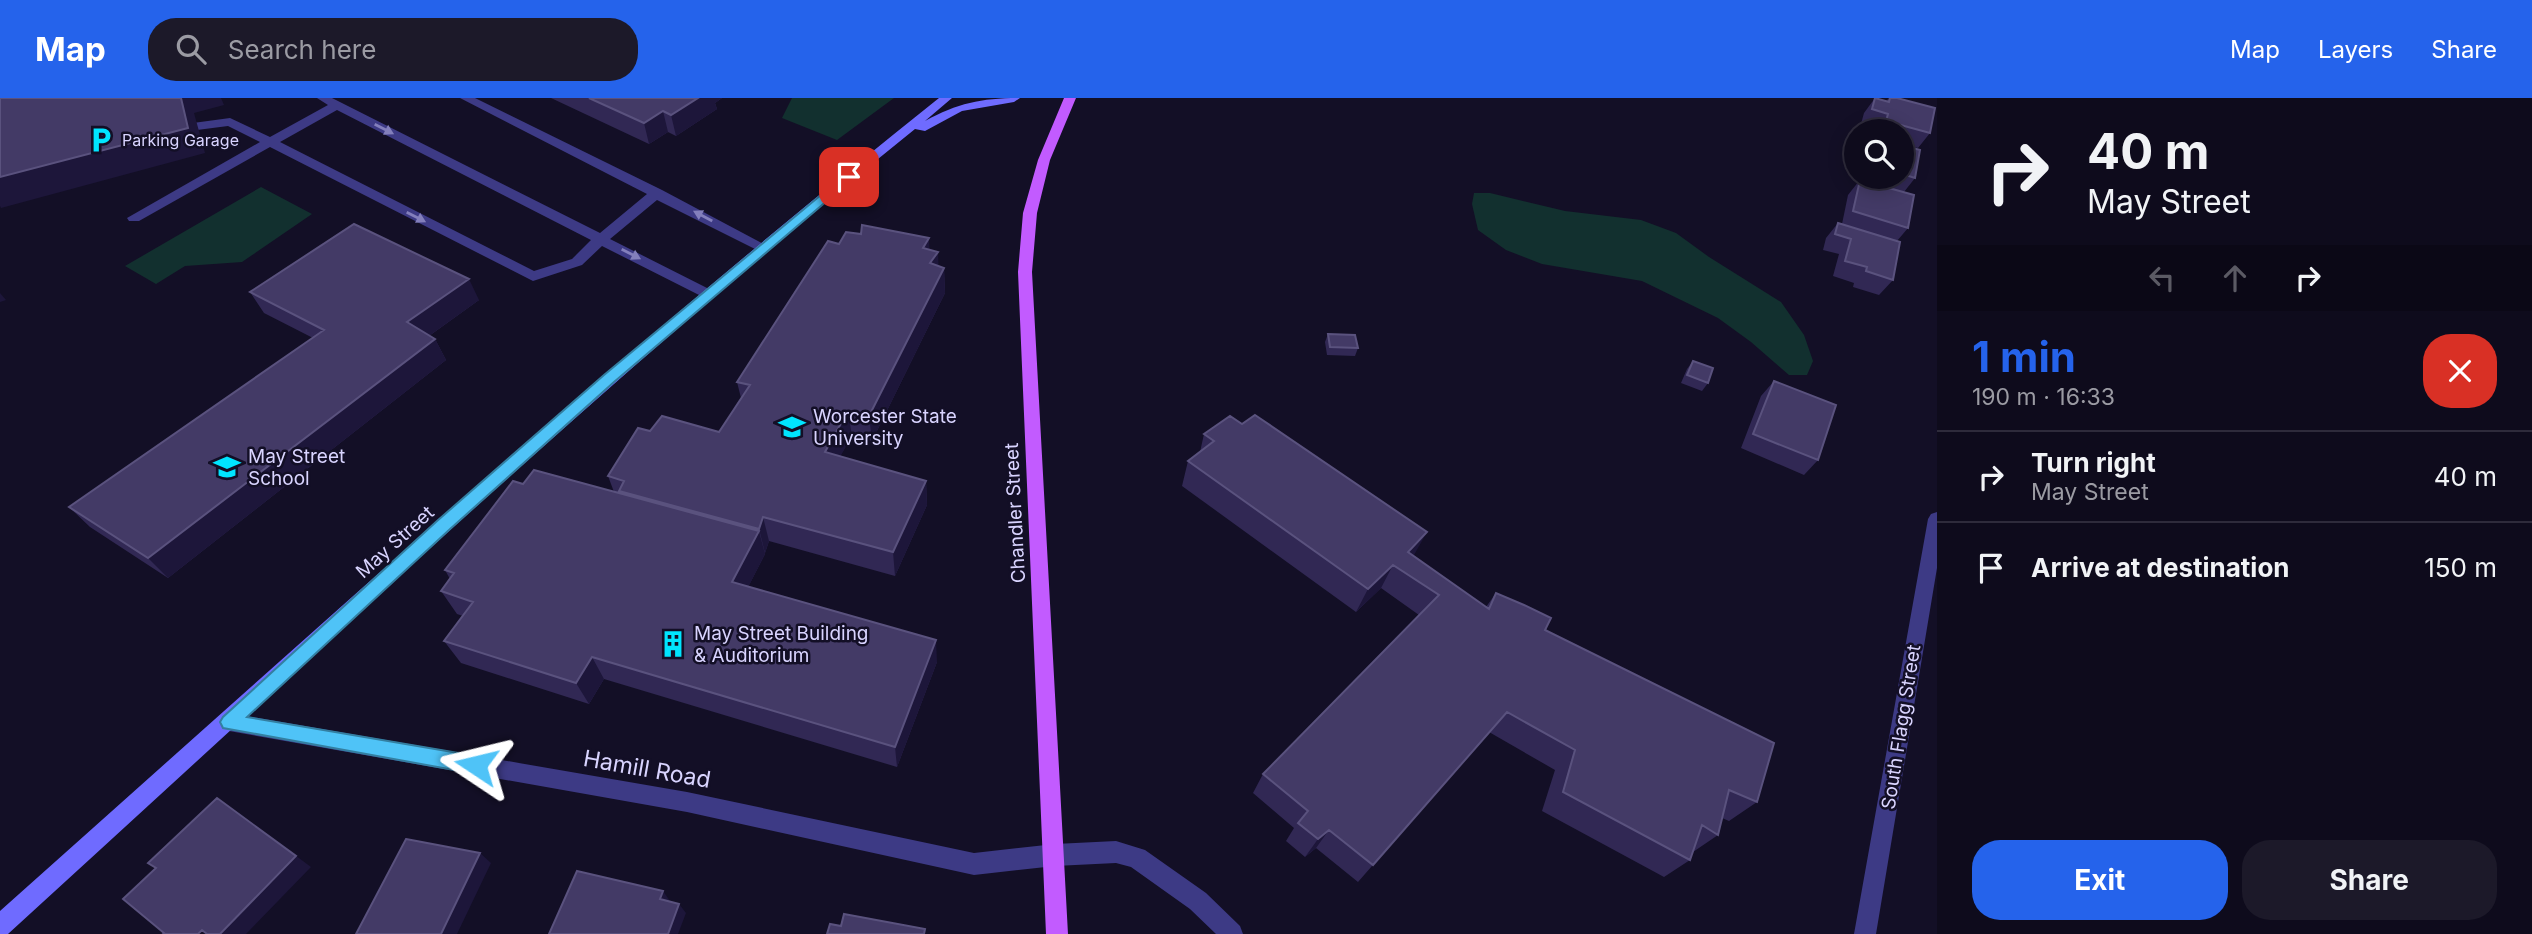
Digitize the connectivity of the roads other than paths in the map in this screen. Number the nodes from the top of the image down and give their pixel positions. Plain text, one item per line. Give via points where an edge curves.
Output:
1 (323, 98) edge
2 (466, 98) edge
3 (946, 98) edge
4 (1014, 98) edge
5 (1070, 98) edge
6 (337, 105) junction
7 (197, 126) dead end
8 (267, 143) junction
9 (890, 145) junction
10 (657, 193) junction
11 (134, 218) dead end
12 (601, 239) junction
13 (764, 248) junction
14 (708, 294) junction
15 (1937, 519) edge
16 (229, 722) junction
17 (1055, 855) junction
18 (0, 926) edge
19 (1056, 934) edge
20 (1231, 934) edge
21 (1865, 934) edge

1 - 6 street
2 - 10 street
3 - 9 street, May Street
4 - 9 street, May Street via 959,108
5 - 17 main road, Chandler Street via 1044,160 1030,213 1025,272
6 - 8 street
6 -> 12 street
7 - 8 street via 230,122
8 - 11 street
8 -> 12 street via 533,276 577,262
9 - 13 street, May Street
10 - 12 street
13 -> 10 street
12 -> 14 street
13 - 14 street, May Street
14 - 16 street, May Street via 443,526
15 - 21 street, South Flagg Street
16 - 17 street, Hamill Road via 687,802 974,864
16 - 18 street, May Street
17 - 19 main road, Chandler Street
17 - 20 street, Hamill Road via 1116,852 1137,858 1198,901

